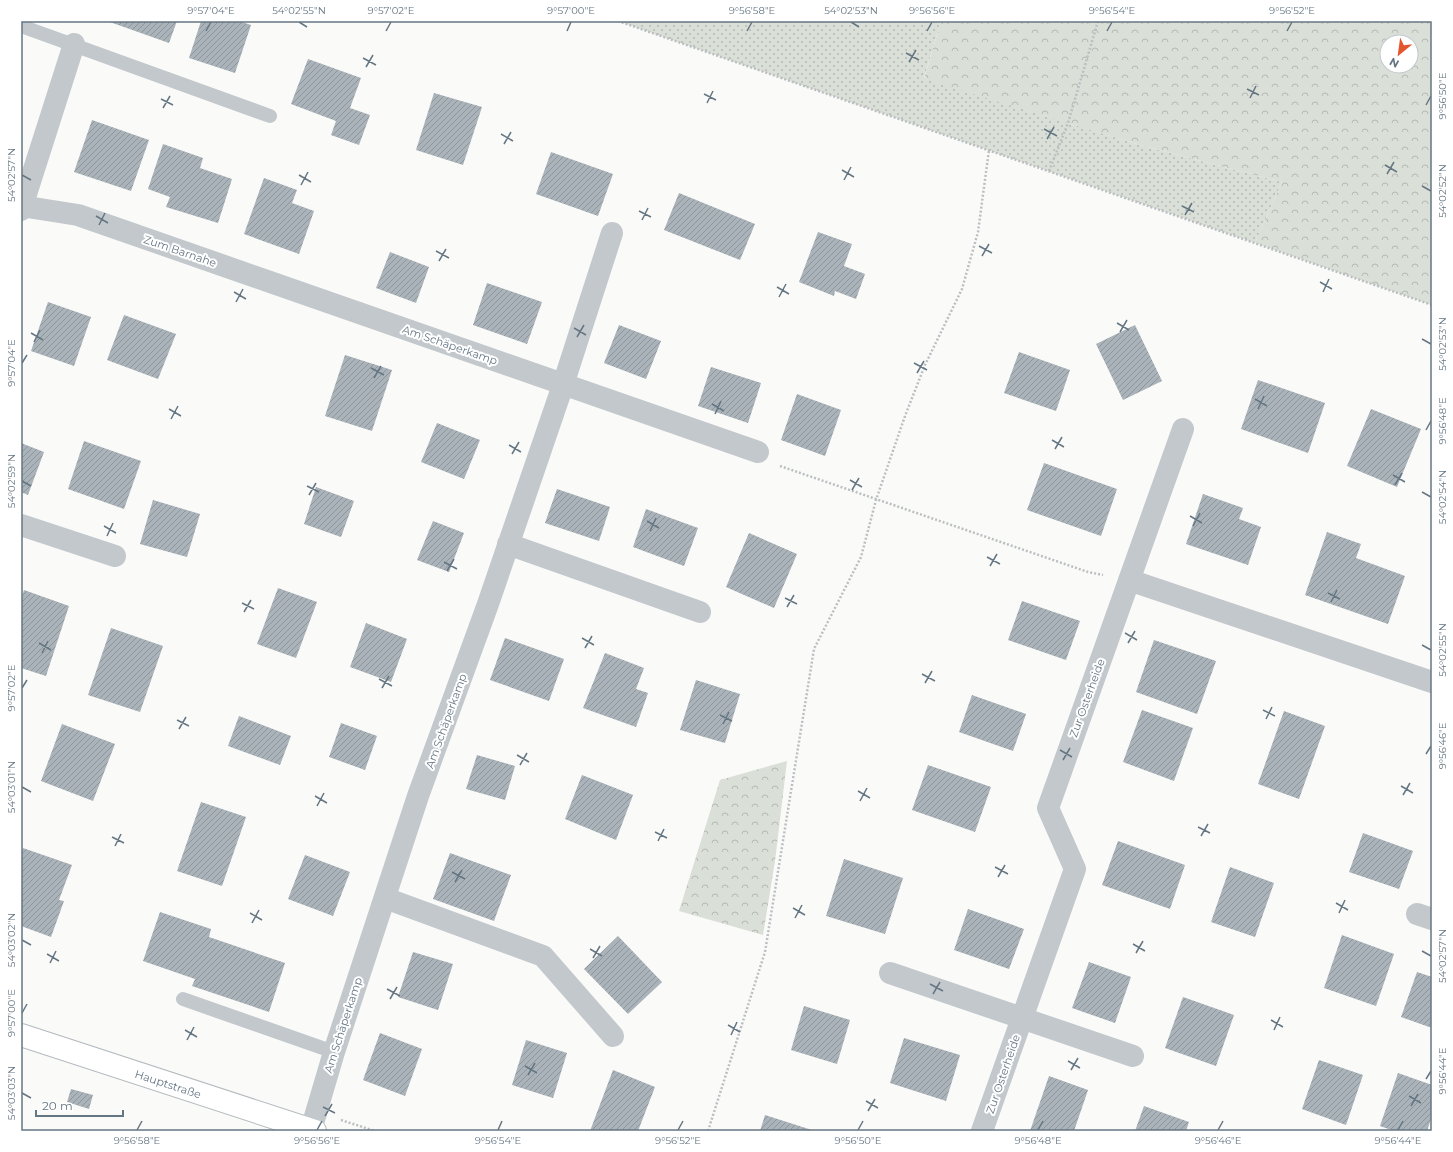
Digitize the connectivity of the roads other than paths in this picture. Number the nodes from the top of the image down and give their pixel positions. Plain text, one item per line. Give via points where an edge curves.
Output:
1 (21, 26) edge
2 (74, 44) junction
3 (270, 116) dead end
4 (21, 208) edge
5 (612, 233) dead end
6 (336, 306) joint
7 (563, 385) junction
8 (1183, 429) dead end
9 (758, 452) road end
10 (21, 526) edge
11 (508, 544) junction
12 (115, 556) dead end
13 (1129, 580) junction
14 (700, 612) dead end
15 (1432, 682) edge
16 (385, 898) junction
17 (890, 973) dead end
18 (183, 1000) dead end
19 (1023, 1017) junction
20 (21, 1035) edge
21 (613, 1036) dead end
22 (334, 1052) junction
23 (1133, 1056) dead end
24 (313, 1130) edge
25 (982, 1131) edge

1 - 2 lane
2 - 3 lane
2 - 4 street, Zum Barnahe
4 - 6 street, Zum Barnahe via 78,215
5 - 7 street, Am Schäperkamp
6 - 7 street, Am Schäperkamp
7 - 9 street, Am Schäperkamp
7 - 11 street, Am Schäperkamp
8 - 13 street, Zur Osterheide
10 - 12 street
11 - 14 street
11 - 16 street, Am Schäperkamp via 418,796
13 - 15 street
13 - 19 street, Zur Osterheide via 1048,808 1075,870
16 - 21 street via 543,956
16 - 22 street, Am Schäperkamp
17 - 19 street
18 - 22 lane
19 - 23 street
19 - 25 street, Zur Osterheide
20 - 24 street, Hauptstraße
22 - 24 street, Am Schäperkamp

